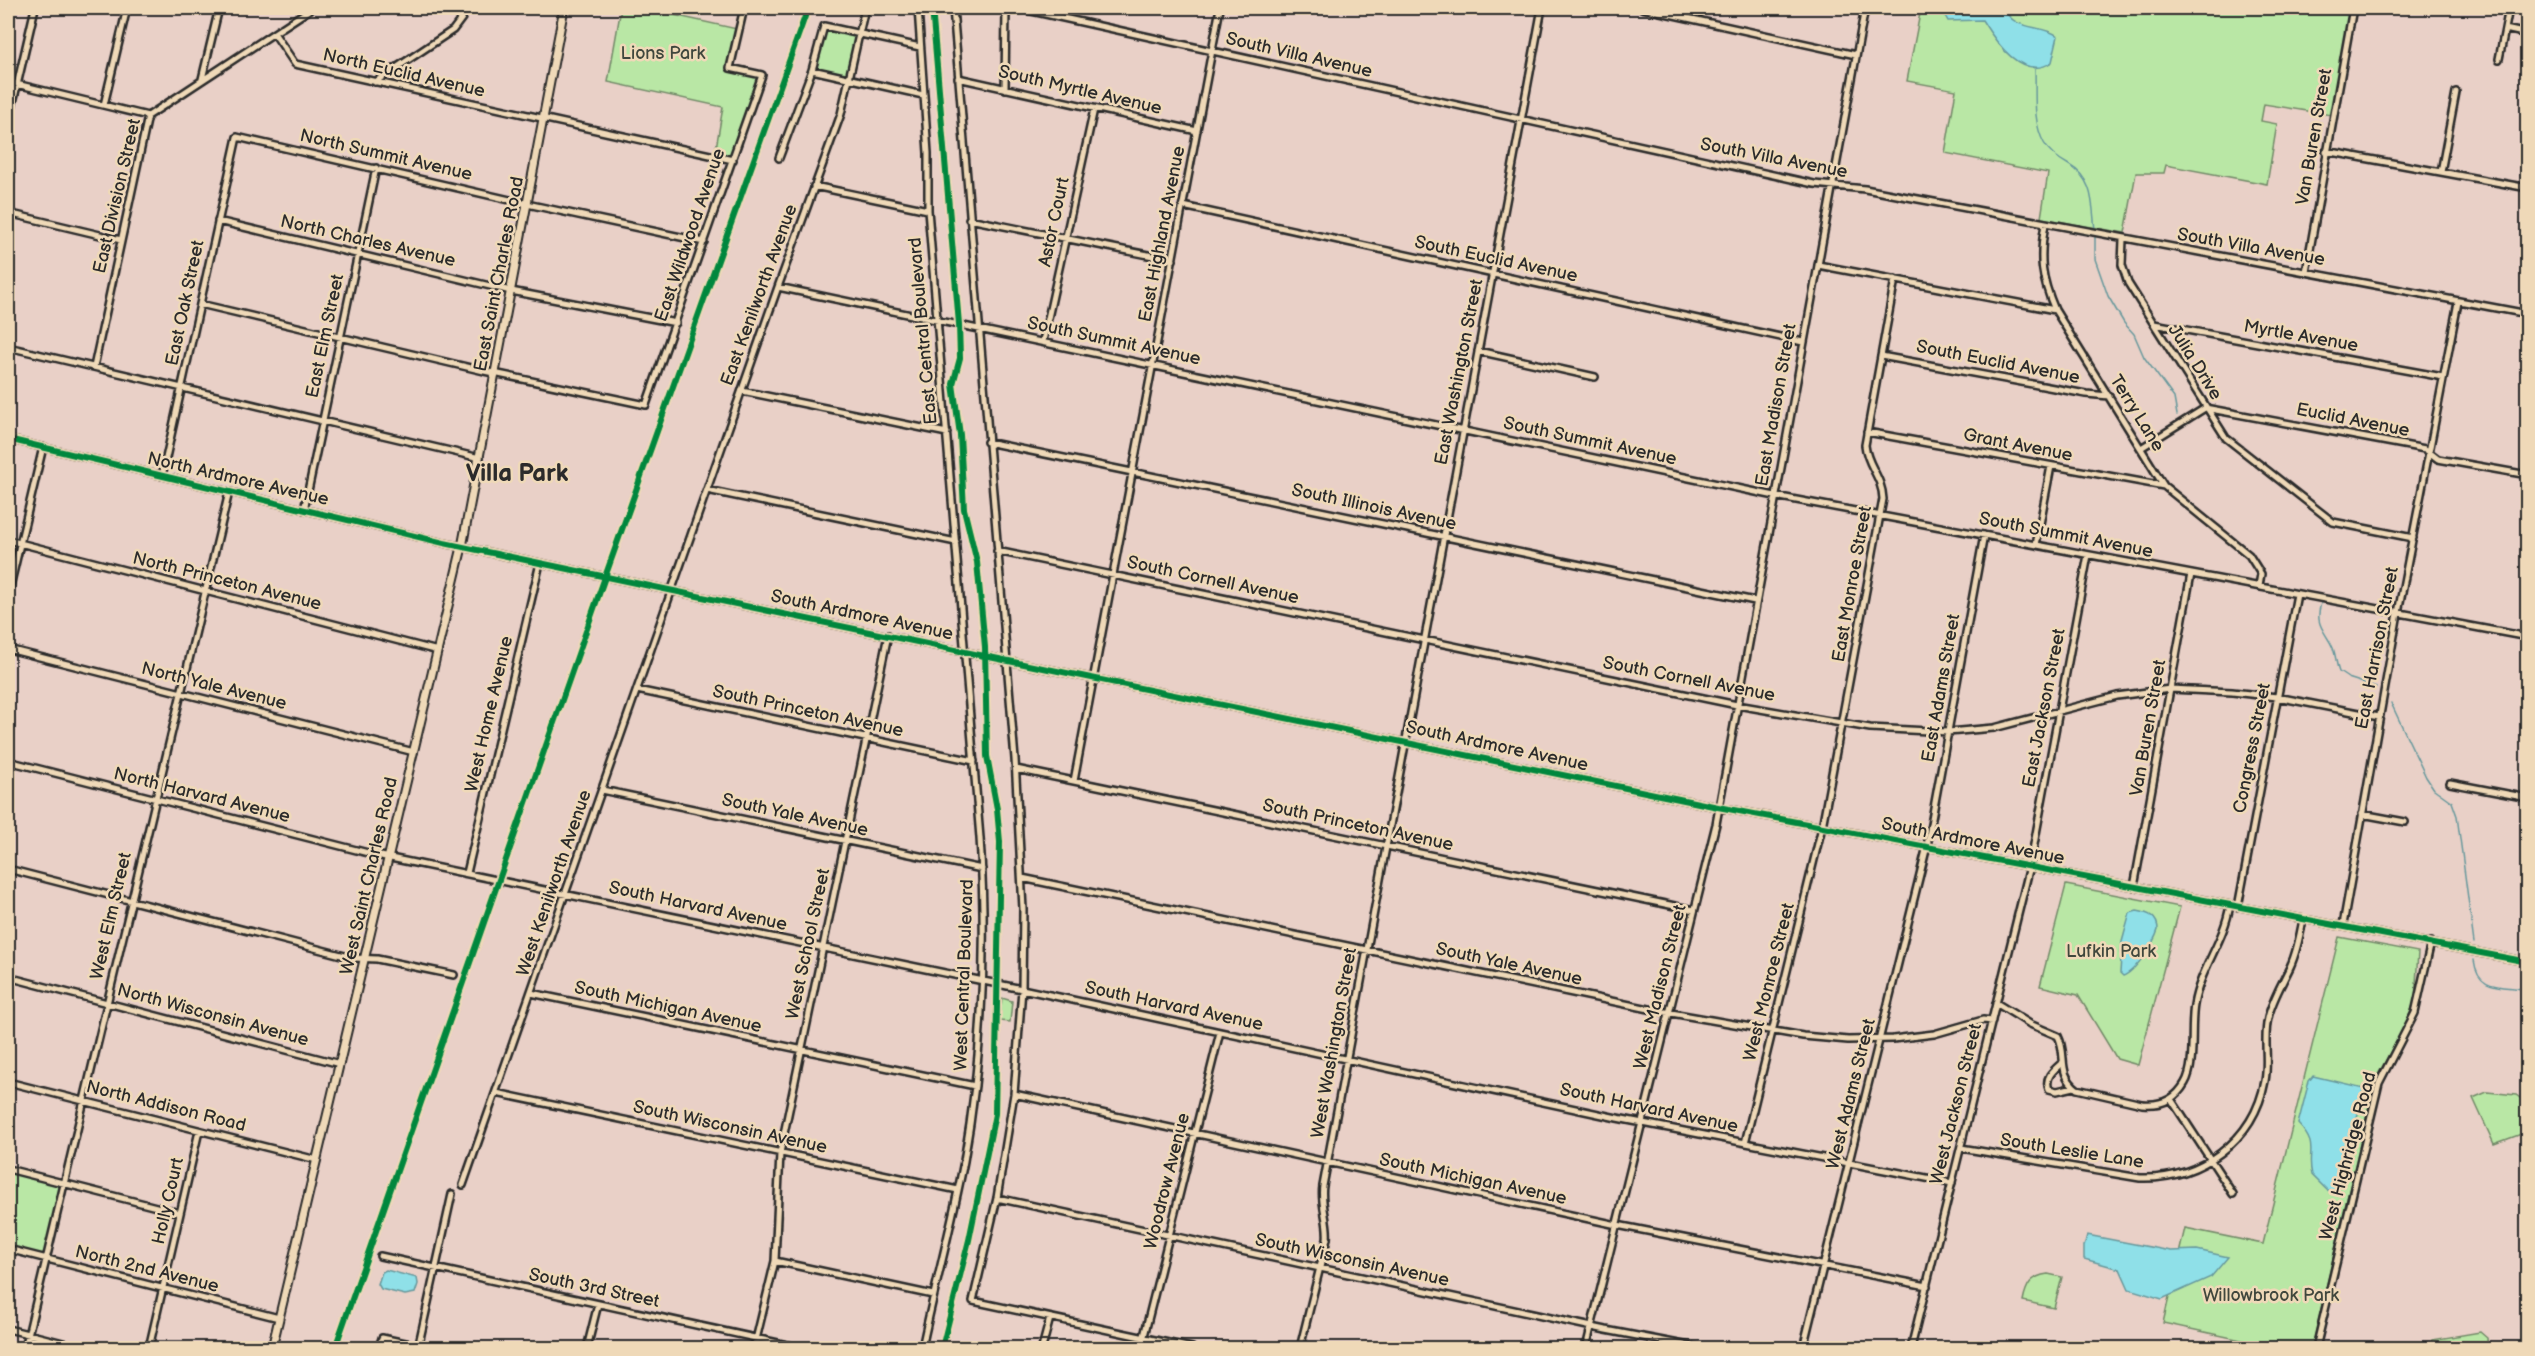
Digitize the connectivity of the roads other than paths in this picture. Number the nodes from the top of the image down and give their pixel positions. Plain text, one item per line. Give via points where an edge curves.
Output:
1 (35, 8) edge
2 (127, 8) edge
3 (219, 8) edge
4 (312, 8) edge
5 (465, 8) edge
6 (564, 8) edge
7 (744, 8) edge
8 (865, 8) edge
9 (918, 8) edge
10 (953, 8) edge
11 (1006, 8) edge
12 (1018, 8) edge
13 (1220, 8) edge
14 (1542, 8) edge
15 (1642, 8) edge
16 (1865, 8) edge
17 (2353, 8) edge
18 (2509, 8) edge
19 (2505, 29) junction
20 (274, 33) junction
21 (2528, 33) edge
22 (859, 34) junction
23 (920, 47) junction
24 (1212, 51) junction
25 (1856, 55) junction
26 (2499, 59) dead end
27 (812, 70) junction
28 (849, 78) junction
29 (958, 78) junction
30 (202, 79) junction
31 (8, 82) edge
32 (375, 82) junction
33 (17, 85) junction
34 (1005, 89) junction
35 (2456, 92) dead end
36 (923, 95) junction
37 (104, 105) junction
38 (1094, 109) junction
39 (148, 116) junction
40 (1521, 119) junction
41 (543, 120) junction
42 (8, 124) edge
43 (1197, 132) junction
44 (237, 136) joint
45 (2326, 151) junction
46 (779, 158) dead end
47 (733, 160) junction
48 (376, 168) junction
49 (2441, 172) junction
50 (814, 186) junction
51 (1832, 186) junction
52 (2528, 188) edge
53 (528, 204) junction
54 (1183, 206) junction
55 (928, 210) junction
56 (8, 213) edge
57 (969, 219) junction
58 (218, 221) junction
59 (2045, 224) junction
60 (1066, 239) junction
61 (2123, 239) junction
62 (121, 240) junction
63 (704, 242) junction
64 (358, 254) junction
65 (1173, 260) junction
66 (1818, 265) junction
67 (2306, 272) junction
68 (1493, 274) junction
69 (1895, 279) junction
70 (778, 287) junction
71 (511, 291) junction
72 (2458, 302) junction
73 (200, 304) junction
74 (2055, 310) junction
75 (2528, 314) edge
76 (938, 320) junction
77 (676, 323) junction
78 (2154, 324) junction
79 (978, 328) junction
80 (340, 337) junction
81 (1043, 341) junction
82 (1803, 342) junction
83 (8, 347) edge
84 (1478, 351) junction
85 (1881, 356) junction
86 (1153, 364) junction
87 (94, 368) junction
88 (496, 373) junction
89 (1595, 377) dead end
90 (2443, 377) junction
91 (182, 388) junction
92 (741, 391) junction
93 (2109, 396) junction
94 (2205, 408) junction
95 (323, 421) junction
96 (1464, 429) junction
97 (1867, 432) junction
98 (947, 433) junction
99 (8, 439) edge
100 (987, 442) junction
101 (43, 447) junction
102 (2141, 448) junction
103 (2429, 454) junction
104 (480, 458) junction
105 (2051, 466) junction
106 (1133, 472) junction
107 (2528, 475) edge
108 (162, 476) junction
109 (2164, 486) junction
110 (707, 490) junction
111 (229, 492) junction
112 (1775, 496) junction
113 (304, 510) junction
114 (1880, 515) junction
115 (1984, 535) junction
116 (1444, 536) junction
117 (2413, 538) junction
118 (8, 540) edge
119 (956, 542) junction
120 (20, 544) junction
121 (2036, 545) junction
122 (462, 547) junction
123 (996, 551) junction
124 (2088, 555) junction
125 (540, 563) junction
126 (2191, 574) junction
127 (1113, 575) junction
128 (2259, 586) junction
129 (205, 591) junction
130 (672, 591) junction
131 (2297, 594) junction
132 (8, 596) edge
133 (1755, 601) junction
134 (2398, 614) junction
135 (888, 635) junction
136 (2528, 638) edge
137 (1424, 639) junction
138 (8, 649) edge
139 (438, 651) junction
140 (965, 652) junction
141 (1007, 661) junction
142 (1094, 678) junction
143 (2170, 689) junction
144 (637, 690) junction
145 (180, 693) junction
146 (2277, 697) junction
147 (1737, 705) junction
148 (2059, 711) junction
149 (2379, 717) junction
150 (1842, 723) junction
151 (1948, 732) junction
152 (866, 738) junction
153 (1405, 742) junction
154 (414, 752) junction
155 (974, 760) junction
156 (8, 761) edge
157 (1016, 769) junction
158 (1074, 781) junction
159 (2450, 783) dead end
160 (602, 790) junction
161 (155, 798) junction
162 (2528, 798) edge
163 (1718, 807) junction
164 (2362, 814) junction
165 (2405, 822) dead end
166 (1822, 827) junction
167 (845, 841) junction
168 (1386, 846) junction
169 (1927, 846) junction
170 (389, 857) junction
171 (2030, 866) junction
172 (8, 869) edge
173 (982, 869) junction
174 (467, 873) junction
175 (1022, 878) junction
176 (2133, 887) junction
177 (566, 893) junction
178 (130, 901) junction
179 (2230, 905) junction
180 (2238, 907) junction
181 (1694, 910) junction
182 (2303, 919) junction
183 (2343, 925) junction
184 (2431, 942) junction
185 (823, 947) junction
186 (1367, 950) junction
187 (365, 958) junction
188 (2528, 962) edge
189 (454, 975) dead end
190 (8, 977) edge
191 (982, 981) junction
192 (1022, 989) junction
193 (531, 993) junction
194 (106, 1003) junction
195 (1996, 1003) junction
196 (1669, 1012) junction
197 (1992, 1021) junction
198 (1772, 1031) junction
199 (1220, 1032) junction
200 (1880, 1039) junction
201 (801, 1050) junction
202 (1347, 1059) junction
203 (2063, 1062) junction
204 (340, 1064) junction
205 (8, 1082) edge
206 (975, 1086) junction
207 (2074, 1086) junction
208 (496, 1093) junction
209 (1014, 1094) junction
210 (2171, 1099) junction
211 (84, 1101) junction
212 (1642, 1123) junction
213 (199, 1131) junction
214 (1195, 1133) junction
215 (1745, 1143) junction
216 (1961, 1148) junction
217 (780, 1153) junction
218 (317, 1161) junction
219 (2212, 1161) junction
220 (1328, 1162) junction
221 (1849, 1164) junction
222 (8, 1169) edge
223 (1952, 1183) junction
224 (64, 1184) junction
225 (463, 1185) dead end
226 (958, 1190) junction
227 (452, 1194) dead end
228 (2233, 1194) dead end
229 (997, 1198) junction
230 (180, 1213) junction
231 (1617, 1225) junction
232 (1169, 1235) junction
233 (8, 1249) edge
234 (380, 1257) dead end
235 (46, 1259) junction
236 (776, 1261) junction
237 (1823, 1266) junction
238 (1320, 1268) junction
239 (437, 1269) junction
240 (1927, 1286) junction
241 (163, 1288) junction
242 (933, 1295) junction
243 (598, 1304) junction
244 (279, 1318) junction
245 (1050, 1318) junction
246 (1591, 1327) junction
247 (8, 1329) edge
248 (28, 1335) junction
249 (1143, 1338) junction
250 (756, 1339) junction
251 (25, 1348) edge
252 (82, 1348) edge
253 (149, 1348) edge
254 (272, 1348) edge
255 (379, 1348) edge
256 (419, 1348) edge
257 (429, 1348) edge
258 (587, 1348) edge
259 (754, 1348) edge
260 (801, 1348) edge
261 (922, 1348) edge
262 (1042, 1348) edge
263 (1141, 1348) edge
264 (1192, 1348) edge
265 (1300, 1348) edge
266 (1586, 1348) edge
267 (1700, 1348) edge
268 (1803, 1348) edge
269 (1911, 1348) edge
270 (2316, 1348) edge

1 - 33 street
2 - 37 street
3 - 30 street
4 - 20 street, East Division Street
5 - 32 street via 453,30
6 - 41 main road, East Saint Charles Road
7 - 47 street, East Wildwood Avenue via 730,68 762,75
8 - 22 street, East Kenilworth Avenue
9 - 23 street, East Central Boulevard
10 - 29 street
11 - 34 street
12 - 24 street, South Villa Avenue
13 - 24 street, East Highland Avenue
14 - 40 street, East Washington Street
15 - 25 street
16 - 25 street, East Madison Street
17 - 45 street, Van Buren Street
18 - 19 street
19 - 21 street
19 - 26 street
20 - 30 street, East Division Street
20 - 32 street, North Euclid Avenue via 295,63
22 - 23 street
22 - 27 street via 824,26
22 - 28 street, East Kenilworth Avenue
23 - 36 street, East Central Boulevard
24 - 40 street, South Villa Avenue
24 - 43 street, East Highland Avenue
25 - 51 street, East Madison Street
27 - 28 street
27 - 46 street
28 - 36 street
28 - 50 street, East Kenilworth Avenue via 841,114
29 - 34 street, South Myrtle Avenue
29 - 57 street
30 - 39 street, East Division Street
31 - 33 street
32 - 41 street, North Euclid Avenue
33 - 37 street
33 - 42 street
34 - 38 street, South Myrtle Avenue
35 - 49 street
36 - 55 street, East Central Boulevard
37 - 39 street
38 - 43 street, South Myrtle Avenue
38 - 60 street, Astor Court
39 - 62 street, East Division Street
40 - 51 street, South Villa Avenue
40 - 68 street, East Washington Street
41 - 47 street
41 - 53 main road, East Saint Charles Road
43 - 54 street, East Highland Avenue
44 - 48 street, North Summit Avenue
44 - 58 street, East Oak Street
45 - 49 street
45 - 67 street, Van Buren Street
47 - 63 street, East Wildwood Avenue
48 - 53 street, North Summit Avenue
48 - 64 street, East Elm Street
49 - 52 street
50 - 55 street
50 - 70 street, East Kenilworth Avenue
51 - 59 street, South Villa Avenue
51 - 66 street, East Madison Street
53 - 63 street
53 - 71 main road, East Saint Charles Road
54 - 65 street, East Highland Avenue
54 - 68 street, South Euclid Avenue
55 - 76 street, East Central Boulevard
56 - 62 street
57 - 60 street
57 - 79 street
58 - 64 street, North Charles Avenue
58 - 73 street, East Oak Street
59 - 61 street, South Villa Avenue
59 - 74 street, Terry Lane via 2040,265
60 - 65 street
60 - 81 street, Astor Court
61 - 67 street, South Villa Avenue
61 - 78 street, Julia Drive via 2122,265 2128,283
62 - 87 street, East Division Street
63 - 77 street, East Wildwood Avenue
64 - 71 street, North Charles Avenue
64 - 80 street, East Elm Street
65 - 86 street, East Highland Avenue
66 - 69 street
66 - 82 street, East Madison Street
67 - 72 street, South Villa Avenue
68 - 82 street, South Euclid Avenue
68 - 84 street, East Washington Street
69 - 74 street
69 - 85 street, East Monroe Street
70 - 76 street, South Summit Avenue
70 - 92 street, East Kenilworth Avenue
71 - 77 street, North Charles Avenue
71 - 88 main road, East Saint Charles Road
72 - 75 street, South Villa Avenue
72 - 90 street, East Harrison Street
73 - 80 street
73 - 91 street, East Oak Street
74 - 93 street, Terry Lane
76 - 79 street, South Summit Avenue
76 - 98 street, East Central Boulevard
77 - 88 street, East Wildwood Avenue via 646,405
78 - 90 street, Myrtle Avenue
78 - 94 street, Julia Drive
79 - 81 street, South Summit Avenue
79 - 100 street
80 - 88 street
80 - 95 street, East Elm Street
81 - 86 street, South Summit Avenue
82 - 112 street, East Madison Street
83 - 87 street
84 - 89 street
84 - 96 street, East Washington Street
85 - 93 street, South Euclid Avenue
85 - 97 street, East Monroe Street
86 - 96 street, South Summit Avenue
86 - 106 street, East Highland Avenue
87 - 91 street
88 - 104 main road, East Saint Charles Road
90 - 103 street, East Harrison Street
91 - 95 street
91 - 108 street, East Oak Street
92 - 98 street
92 - 110 street, East Kenilworth Avenue
93 - 102 street, Terry Lane
94 - 102 street
94 - 103 street, Euclid Avenue via 2425,449
94 - 117 street, Julia Drive via 2226,438 2332,522
95 - 104 street
95 - 113 street, East Elm Street
96 - 112 street, South Summit Avenue
96 - 116 street, East Washington Street
97 - 105 street, Grant Avenue
97 - 114 street, East Monroe Street via 1865,450 1882,490
98 - 119 street, East Central Boulevard
99 - 101 street, North Ardmore Avenue
100 - 106 street, South Illinois Avenue
100 - 123 street
101 - 108 street, North Ardmore Avenue
101 - 120 street
102 - 109 street, Terry Lane
103 - 107 street, Euclid Avenue via 2438,459
103 - 117 street, East Harrison Street
104 - 122 main road, East Saint Charles Road
105 - 109 street, Grant Avenue
105 - 121 street
106 - 116 street, South Illinois Avenue
106 - 127 street, East Highland Avenue
108 - 111 street, North Ardmore Avenue
109 - 128 street, Terry Lane via 2249,555 2261,574
110 - 119 street
110 - 130 street, East Kenilworth Avenue
111 - 113 street, North Ardmore Avenue
111 - 129 street, West Elm Street
112 - 114 street, South Summit Avenue
112 - 133 street, East Madison Street
113 - 122 street, North Ardmore Avenue
114 - 115 street, South Summit Avenue
114 - 150 street, East Monroe Street
115 - 121 street, South Summit Avenue
115 - 151 street, East Adams Street
116 - 133 street, South Illinois Avenue
116 - 137 street, East Washington Street
117 - 134 street, East Harrison Street
118 - 120 street, North Princeton Avenue
119 - 140 street, East Central Boulevard
120 - 129 street, North Princeton Avenue
120 - 132 street
121 - 124 street, South Summit Avenue
122 - 125 street, South Ardmore Avenue
122 - 139 main road, West Saint Charles Road
123 - 127 street, South Cornell Avenue
123 - 141 street
124 - 126 street, South Summit Avenue
124 - 148 street, East Jackson Street
125 - 130 street, South Ardmore Avenue
125 - 174 street, West Home Avenue
126 - 128 street, South Summit Avenue
126 - 143 street, Van Buren Street
127 - 137 street, South Cornell Avenue
127 - 142 street, East Highland Avenue
128 - 131 street, South Summit Avenue
129 - 139 street, North Princeton Avenue
129 - 145 street, West Elm Street
130 - 135 street, South Ardmore Avenue
130 - 144 street, West Kenilworth Avenue
131 - 134 street, South Summit Avenue
131 - 146 street, Congress Street
133 - 147 street, East Madison Street
134 - 136 street, South Summit Avenue
134 - 149 street, East Harrison Street
135 - 140 street, South Ardmore Avenue
135 - 152 street, West School Street
137 - 147 street, South Cornell Avenue
137 - 153 street, East Washington Street
138 - 145 street, North Yale Avenue
139 - 154 main road, West Saint Charles Road
140 - 141 street, South Ardmore Avenue
140 - 155 street, West Central Boulevard
141 - 142 street, South Ardmore Avenue
141 - 157 street
142 - 153 street, South Ardmore Avenue
142 - 158 street, East Highland Avenue
143 - 146 street, South Cornell Avenue
143 - 148 street, South Cornell Avenue via 2117,696
143 - 176 street, Van Buren Street
144 - 152 street, South Princeton Avenue
144 - 160 street, West Kenilworth Avenue
145 - 154 street, North Yale Avenue
145 - 161 street, West Elm Street
146 - 149 street, South Cornell Avenue
146 - 180 street, Congress Street
147 - 150 street, South Cornell Avenue
147 - 163 street, East Madison Street
148 - 151 street, South Cornell Avenue via 1994,728
148 - 171 street, East Jackson Street
149 - 164 street, East Harrison Street
150 - 151 street, South Cornell Avenue via 1894,731
150 - 166 street, East Monroe Street
151 - 169 street, East Adams Street
152 - 155 street, South Princeton Avenue
152 - 167 street, West School Street
153 - 163 street, South Ardmore Avenue
153 - 168 street, West Washington Street
154 - 170 main road, West Saint Charles Road
155 - 173 street, West Central Boulevard
156 - 161 street, North Harvard Avenue
157 - 158 street, South Princeton Avenue
157 - 175 street
158 - 168 street, South Princeton Avenue
159 - 162 street
160 - 167 street, South Yale Avenue
160 - 177 street, West Kenilworth Avenue
161 - 170 street, North Harvard Avenue
161 - 178 street, West Elm Street
163 - 166 street, South Ardmore Avenue
163 - 181 street, West Madison Street
164 - 165 street
164 - 183 street, East Harrison Street
166 - 169 street, South Ardmore Avenue
166 - 198 street, West Monroe Street
167 - 173 street, South Yale Avenue
167 - 185 street, West School Street
168 - 181 street, South Princeton Avenue
168 - 186 street, West Washington Street
169 - 171 street, South Ardmore Avenue
169 - 200 street, West Adams Street
170 - 174 street, South Harvard Avenue
170 - 187 main road, West Saint Charles Road
171 - 176 street, South Ardmore Avenue
171 - 195 street, West Jackson Street
172 - 178 street
173 - 191 street, West Central Boulevard
174 - 177 street, South Harvard Avenue
175 - 186 street, South Yale Avenue
175 - 192 street
176 - 179 street, South Ardmore Avenue
177 - 185 street, South Harvard Avenue
177 - 193 street, West Kenilworth Avenue
178 - 187 street
178 - 194 street, West Elm Street
179 - 180 street, South Ardmore Avenue
179 - 210 street via 2225,930 2198,988 2192,1018 2190,1072
180 - 182 street, South Ardmore Avenue
181 - 196 street, West Madison Street
182 - 183 street, South Ardmore Avenue
182 - 219 street via 2292,961 2268,1020 2267,1069 2259,1104 2241,1134
183 - 184 street, South Ardmore Avenue
184 - 188 street, South Ardmore Avenue
184 - 270 street, West Highridge Road via 2415,1013 2379,1083
185 - 191 street, South Harvard Avenue
185 - 201 street, West School Street
186 - 196 street, South Yale Avenue
186 - 202 street, West Washington Street
187 - 189 street
187 - 204 main road, West Saint Charles Road
190 - 194 street, North Wisconsin Avenue
191 - 192 street, South Harvard Avenue
191 - 206 street, West Central Boulevard
192 - 199 street, South Harvard Avenue
192 - 209 street
193 - 201 street, South Michigan Avenue
193 - 208 street, West Kenilworth Avenue
194 - 204 street, North Wisconsin Avenue
194 - 211 street, West Elm Street
195 - 197 street, West Jackson Street
195 - 203 street via 2058,1036
196 - 198 street, South Yale Avenue
196 - 212 street, West Madison Street
197 - 200 street, South Yale Avenue via 1934,1034
197 - 216 street, West Jackson Street
198 - 200 street, South Yale Avenue via 1821,1038
198 - 215 street, West Monroe Street
199 - 202 street, South Harvard Avenue
199 - 214 street, Woodrow Avenue
200 - 221 street, West Adams Street
201 - 206 street, South Michigan Avenue
201 - 217 street, West School Street
202 - 212 street, South Harvard Avenue
202 - 220 street, West Washington Street
203 - 207 street via 2063,1070
203 - 207 street via 2049,1075 2049,1089
204 - 218 main road, West Saint Charles Road
205 - 211 street, North Addison Road
206 - 226 street, West Central Boulevard
207 - 210 street via 2142,1104
208 - 217 street, South Wisconsin Avenue
208 - 225 street, West Kenilworth Avenue
209 - 214 street, South Michigan Avenue
209 - 229 street
210 - 219 street
211 - 213 street, North Addison Road
211 - 224 street, West Elm Street
212 - 215 street, South Harvard Avenue
212 - 231 street, West Madison Street
213 - 218 street, North Addison Road
213 - 230 street, Holly Court
214 - 220 street, South Michigan Avenue
214 - 232 street, Woodrow Avenue
215 - 221 street, South Harvard Avenue
216 - 219 street, South Leslie Lane via 2140,1178 2170,1177
216 - 223 street, West Jackson Street
217 - 226 street, South Wisconsin Avenue
217 - 236 street, West School Street
218 - 244 main road, West Saint Charles Road
219 - 228 street
220 - 231 street, South Michigan Avenue
220 - 238 street, West Washington Street via 1322,1202 1328,1233
221 - 223 street, South Harvard Avenue
221 - 237 street, West Adams Street
222 - 224 street
223 - 240 street, West Jackson Street
224 - 230 street
224 - 235 street, West Elm Street
226 - 242 street, West Central Boulevard
227 - 239 street
229 - 232 street, South Wisconsin Avenue
229 - 245 street via 973,1301
230 - 241 street, Holly Court
231 - 237 street, South Michigan Avenue
231 - 246 street, West Madison Street
232 - 238 street, South Wisconsin Avenue
232 - 249 street, Woodrow Avenue
233 - 235 street, North 2nd Avenue
234 - 239 street, South 3rd Street
235 - 241 street, North 2nd Avenue
235 - 248 street, West Elm Street
236 - 242 street
236 - 250 street, West School Street
237 - 240 street, South Michigan Avenue
237 - 268 street, West Adams Street
238 - 246 street, South Wisconsin Avenue
238 - 265 street, West Washington Street
239 - 243 street, South 3rd Street
239 - 256 street
240 - 269 street, West Jackson Street
241 - 244 street, North 2nd Avenue
241 - 253 street, Holly Court
242 - 261 street, West Central Boulevard
243 - 250 street, South 3rd Street
243 - 258 street
244 - 254 main road
245 - 249 street
245 - 262 street
246 - 266 street, West Madison Street
246 - 267 street, South Wisconsin Avenue
247 - 248 street
248 - 251 street, West Elm Street
248 - 252 street
249 - 263 street, Woodrow Avenue
249 - 264 street
250 - 259 street, West School Street
250 - 260 street, South 3rd Street
255 - 256 street via 382,1338
256 - 257 street

